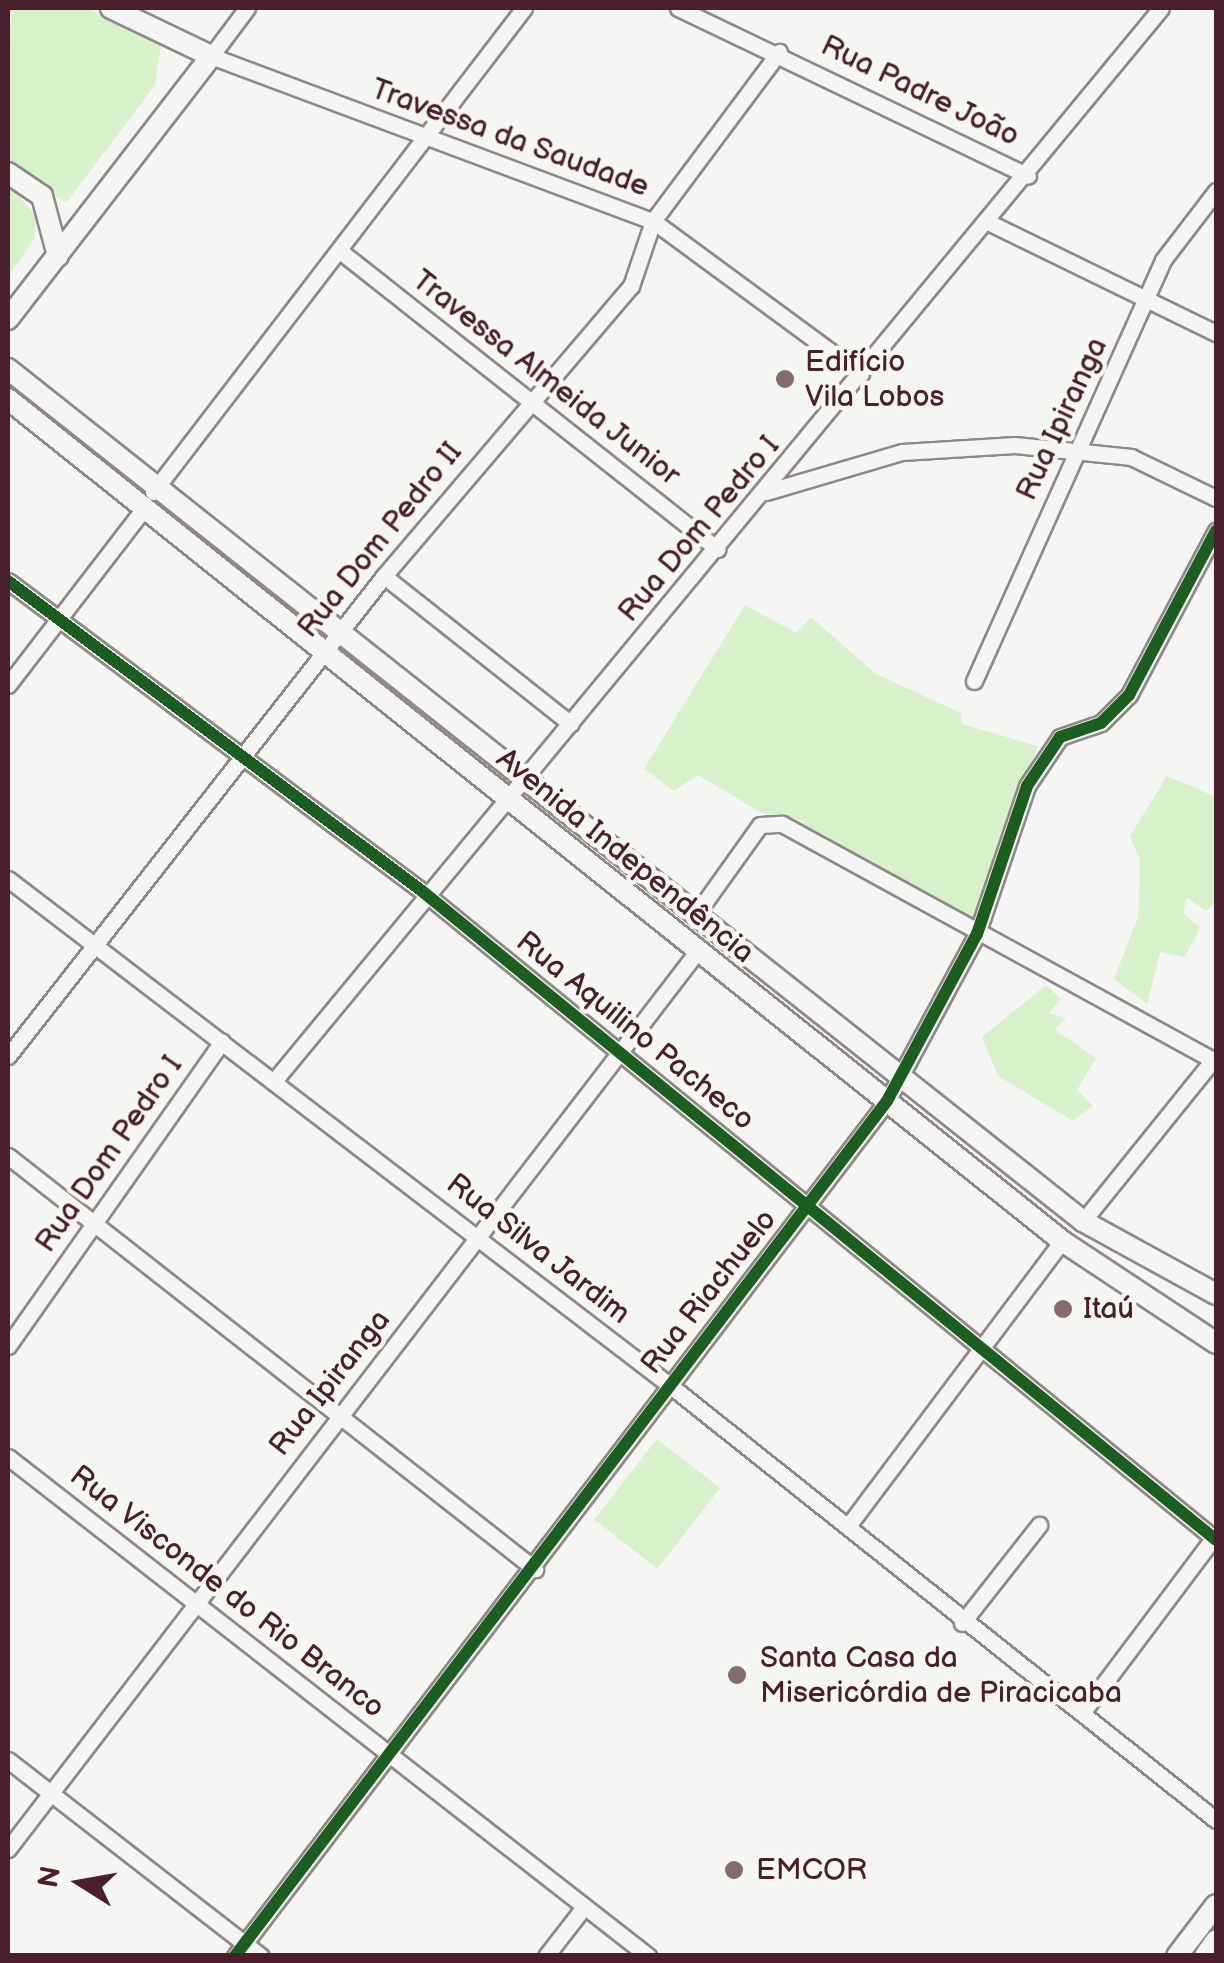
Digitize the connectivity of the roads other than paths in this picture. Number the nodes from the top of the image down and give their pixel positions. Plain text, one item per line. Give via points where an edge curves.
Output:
1 (111, 8) edge
2 (247, 8) edge
3 (524, 8) edge
4 (678, 8) edge
5 (1161, 8) edge
6 (780, 52) junction
7 (211, 56) junction
8 (426, 141) junction
9 (8, 173) edge
10 (1028, 176) junction
11 (1216, 190) edge
12 (653, 221) junction
13 (990, 223) junction
14 (340, 251) junction
15 (58, 256) junction
16 (1148, 298) junction
17 (8, 319) edge
18 (1216, 333) edge
19 (8, 369) edge
20 (861, 374) junction
21 (532, 398) junction
22 (8, 399) edge
23 (1075, 450) junction
24 (799, 451) junction
25 (827, 472) junction
26 (154, 492) junction
27 (765, 492) junction
28 (1216, 498) edge
29 (142, 511) junction
30 (1216, 531) edge
31 (717, 549) junction
32 (384, 576) junction
33 (8, 581) edge
34 (57, 620) junction
35 (338, 638) junction
36 (321, 655) junction
37 (974, 681) dead end
38 (8, 685) edge
39 (571, 724) junction
40 (238, 760) junction
41 (522, 778) junction
42 (502, 795) junction
43 (8, 879) edge
44 (422, 891) junction
45 (697, 913) junction
46 (977, 934) junction
47 (88, 943) junction
48 (696, 952) junction
49 (222, 1042) junction
50 (8, 1056) edge
51 (624, 1056) junction
52 (1214, 1061) edge
53 (902, 1077) junction
54 (274, 1080) junction
55 (887, 1100) junction
56 (8, 1156) edge
57 (809, 1204) junction
58 (1082, 1221) junction
59 (94, 1222) junction
60 (480, 1238) junction
61 (1062, 1240) junction
62 (1216, 1294) edge
63 (1216, 1343) edge
64 (8, 1346) edge
65 (982, 1350) junction
66 (669, 1384) junction
67 (338, 1415) junction
68 (8, 1457) edge
69 (1038, 1525) dead end
70 (848, 1526) junction
71 (1215, 1538) edge
72 (535, 1569) junction
73 (199, 1601) junction
74 (962, 1623) junction
75 (1082, 1713) junction
76 (391, 1755) junction
77 (8, 1760) edge
78 (49, 1792) junction
79 (1216, 1820) edge
80 (8, 1849) edge
81 (1216, 1904) edge
82 (584, 1907) junction
83 (1216, 1940) edge
84 (240, 1949) edge
85 (261, 1956) edge
86 (546, 1956) edge
87 (648, 1956) edge
88 (1176, 1956) edge
89 (1205, 1956) edge

1 - 7 main road, Travessa da Saudade
2 - 7 street
3 - 8 street
4 - 6 street, Rua Padre João
5 - 10 street, Rua Dom Pedro I
6 - 10 street, Rua Padre João
6 - 12 street, Rua Dom Pedro II
7 - 8 street, Travessa da Saudade
7 - 15 main road
8 - 12 street, Travessa da Saudade
8 - 14 street
9 - 15 main road via 42,196
10 - 13 street, Rua Dom Pedro I
11 - 16 street, Rua Ipiranga via 1163,260
12 - 20 street, Travessa da Saudade
12 - 21 street, Rua Dom Pedro II via 632,286
13 - 16 street
13 - 20 street, Rua Dom Pedro I
14 - 21 street, Travessa Almeida Junior
14 - 26 street
15 - 17 main road
16 - 18 street
16 - 23 street, Rua Ipiranga
19 - 26 main road, Avenida Independência
20 - 24 street, Rua Dom Pedro I
21 - 31 street, Travessa Almeida Junior
21 - 32 street, Rua Dom Pedro II
22 - 29 main road, Avenida Independência
23 - 25 street via 919,449
23 - 28 street via 1130,458
23 - 37 street, Rua Ipiranga
24 - 25 street
24 - 27 street, Rua Dom Pedro I
25 - 27 street
26 - 35 main road, Avenida Independência
27 - 31 street, Rua Dom Pedro I
29 - 34 street
29 - 36 main road, Avenida Independência
30 - 46 street, Rua Riachuelo via 1128,695 1101,722 1060,737 1026,786
31 - 39 street, Rua Dom Pedro I
32 - 35 street, Rua Dom Pedro II
32 - 39 street
33 - 34 street, Rua Aquilino Pacheco
34 - 38 street
34 - 40 street, Rua Aquilino Pacheco
35 - 36 street, Rua Dom Pedro II
35 - 41 main road, Avenida Independência
36 - 40 street, Rua Dom Pedro II
36 - 42 main road, Avenida Independência
39 - 41 street, Rua Dom Pedro I
40 - 44 street, Rua Aquilino Pacheco
40 - 47 street, Rua Dom Pedro II
41 - 42 street, Rua Dom Pedro I
41 - 45 main road, Avenida Independência
42 - 44 street, Rua Dom Pedro I
42 - 48 main road, Avenida Independência
43 - 47 street, Rua Silva Jardim
44 - 51 street, Rua Aquilino Pacheco
44 - 54 street, Rua Dom Pedro I
45 - 46 street via 760,826 797,831
45 - 53 main road, Avenida Independência
46 - 52 street
46 - 53 street, Rua Riachuelo
47 - 49 street, Rua Silva Jardim
47 - 50 street, Rua Dom Pedro II
48 - 51 street, Rua Ipiranga
48 - 55 main road, Avenida Independência
49 - 54 street, Rua Silva Jardim
49 - 59 street, Rua Dom Pedro I
51 - 57 street, Rua Aquilino Pacheco
51 - 60 street, Rua Ipiranga
52 - 58 street
53 - 55 street, Rua Riachuelo
53 - 58 main road, Avenida Independência
54 - 60 street, Rua Silva Jardim
55 - 57 street, Rua Riachuelo
55 - 61 main road, Avenida Independência
56 - 59 street
57 - 65 street, Rua Aquilino Pacheco
57 - 66 street, Rua Riachuelo
58 - 62 main road, Avenida Independência
59 - 64 street, Rua Dom Pedro I
59 - 67 street
60 - 66 street, Rua Silva Jardim
60 - 67 street, Rua Ipiranga
61 - 63 main road, Avenida Independência
61 - 65 street
65 - 70 street
65 - 71 street, Rua Aquilino Pacheco
66 - 70 street, Rua Silva Jardim
66 - 72 street, Rua Riachuelo
67 - 72 street
67 - 73 street, Rua Ipiranga
68 - 73 street, Rua Visconde do Rio Branco
69 - 74 street
70 - 74 street, Rua Silva Jardim
71 - 75 street
72 - 76 street, Rua Riachuelo
73 - 76 street, Rua Visconde do Rio Branco
73 - 78 street, Rua Ipiranga
74 - 75 street, Rua Silva Jardim
75 - 79 street, Rua Silva Jardim
76 - 82 street, Rua Visconde do Rio Branco
76 - 84 street, Rua Riachuelo
77 - 78 street
78 - 80 street, Rua Ipiranga
78 - 84 street
81 - 88 main road
82 - 86 street
82 - 87 street, Rua Visconde do Rio Branco
83 - 89 main road
84 - 85 street

